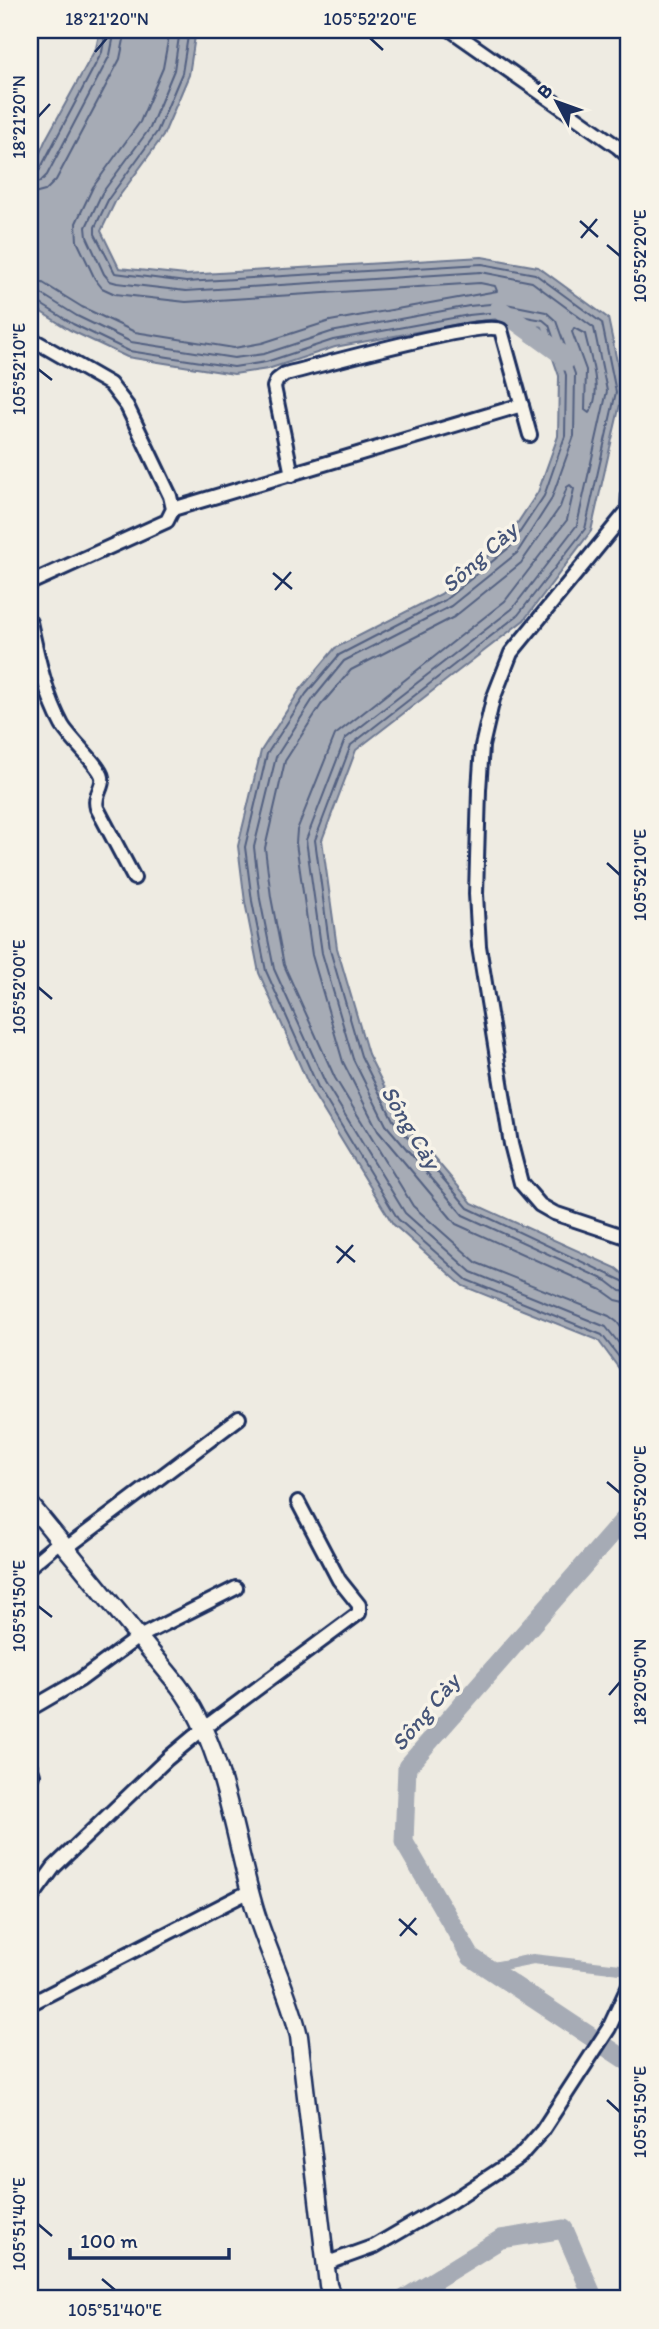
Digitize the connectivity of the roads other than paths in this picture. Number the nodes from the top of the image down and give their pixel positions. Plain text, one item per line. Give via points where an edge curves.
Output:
1 (451, 30) edge
2 (629, 157) edge
3 (30, 338) edge
4 (522, 405) junction
5 (530, 435) dead end
6 (292, 475) junction
7 (629, 494) edge
8 (173, 509) junction
9 (629, 510) edge
10 (30, 583) edge
11 (30, 622) edge
12 (134, 878) dead end
13 (629, 1238) edge
14 (239, 1418) dead end
15 (298, 1502) dead end
16 (30, 1504) edge
17 (62, 1545) junction
18 (30, 1566) edge
19 (236, 1588) dead end
20 (137, 1638) junction
21 (30, 1709) edge
22 (204, 1728) junction
23 (30, 1766) edge
24 (30, 1781) edge
25 (250, 1891) junction
26 (30, 1900) edge
27 (629, 1985) edge
28 (30, 2004) edge
29 (325, 2264) junction
30 (333, 2299) edge

1 - 2 street
3 - 8 street via 110,384 127,406
4 - 5 street
4 - 6 street
4 - 6 street via 500,330 494,327 285,374 274,387
6 - 8 street
7 - 9 street
8 - 10 street via 167,522
9 - 13 street via 511,653 482,746 476,894 479,946 521,1183 531,1197 554,1213
11 - 12 street via 57,716 101,773 96,808
14 - 17 street
15 - 22 street via 339,1580 359,1605 359,1613
16 - 17 street
17 - 18 street
17 - 20 street
19 - 20 street
20 - 21 street via 80,1681
20 - 22 street via 188,1699
22 - 25 street
22 - 26 street via 54,1867
23 - 24 street
25 - 28 street
25 - 29 street via 299,2036
27 - 29 street via 615,2018 542,2130 510,2165 375,2245
29 - 30 street

